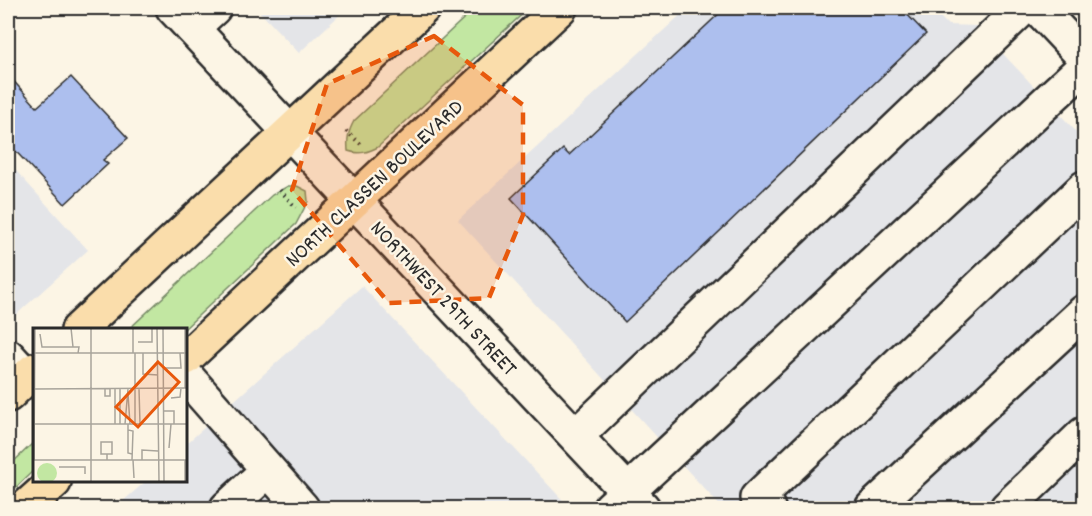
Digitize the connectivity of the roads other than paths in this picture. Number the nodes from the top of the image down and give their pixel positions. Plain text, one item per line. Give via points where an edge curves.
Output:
1 (420, 8) edge
2 (560, 8) edge
3 (1023, 8) edge
4 (1038, 8) edge
5 (193, 14) edge
6 (1084, 57) edge
7 (1084, 67) edge
8 (290, 132) junction
9 (1084, 188) edge
10 (354, 200) junction
11 (1084, 312) edge
12 (80, 328) edge
13 (188, 356) edge
14 (188, 378) edge
15 (1084, 434) edge
16 (576, 436) junction
17 (268, 470) junction
18 (53, 483) edge
19 (627, 503) edge
20 (25, 508) edge
21 (226, 508) edge
22 (302, 508) edge
23 (768, 508) edge
24 (872, 508) edge
25 (1007, 508) edge

1 - 8 main road
2 - 10 main road, NORTH CLASSEN BOULEVARD
3 - 16 street
4 - 6 street
5 - 8 street, NORTHWEST 29TH STREET
7 - 19 street
8 - 10 street, NORTHWEST 29TH STREET
8 - 12 main road
9 - 23 street via 757,498
10 - 13 main road, NORTH CLASSEN BOULEVARD
10 - 16 street, NORTHWEST 29TH STREET
11 - 24 street
14 - 17 street
15 - 25 street
16 - 19 street, NORTHWEST 29TH STREET
17 - 21 street
17 - 22 street
18 - 20 main road

